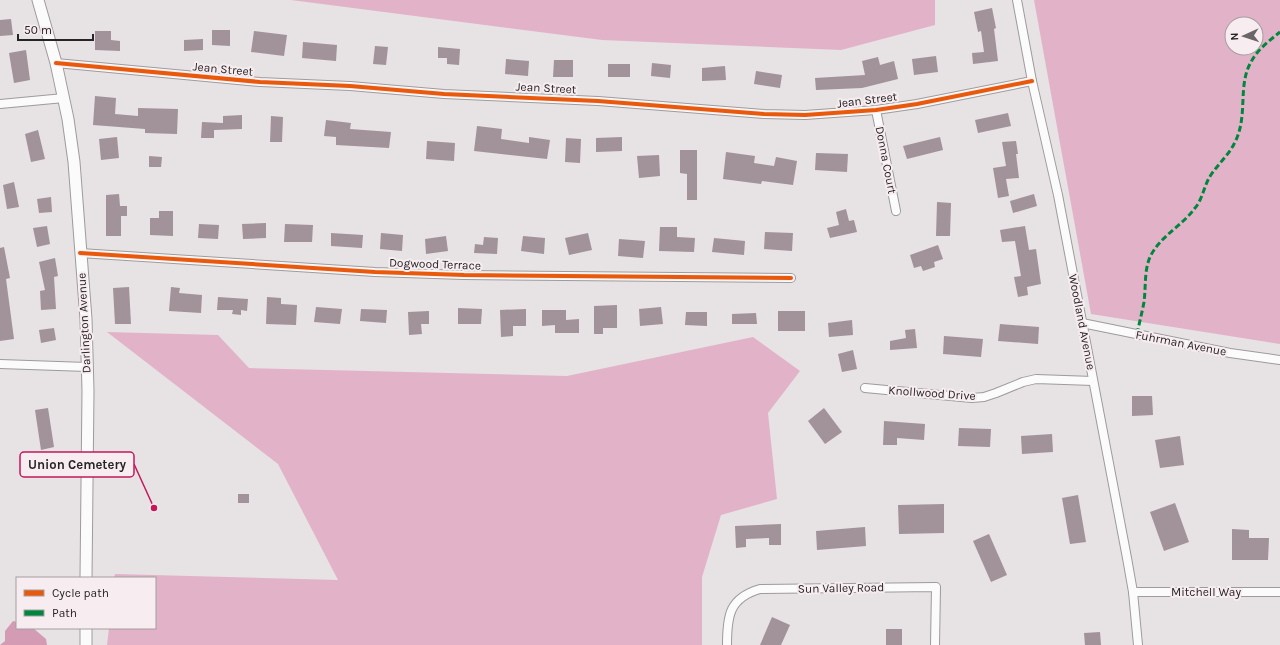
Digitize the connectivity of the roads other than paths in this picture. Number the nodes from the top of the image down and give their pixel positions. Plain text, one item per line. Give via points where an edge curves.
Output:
1 (38, 0) edge
2 (1017, 0) edge
3 (56, 63) junction
4 (1032, 81) junction
5 (64, 98) junction
6 (0, 104) edge
7 (876, 110) junction
8 (896, 211) dead end
9 (80, 253) junction
10 (791, 278) dead end
11 (1082, 323) junction
12 (1280, 360) edge
13 (0, 364) edge
14 (87, 367) junction
15 (1093, 381) junction
16 (865, 388) dead end
17 (86, 577) edge
18 (1133, 592) junction
19 (1280, 592) edge
20 (86, 629) edge
21 (86, 645) edge
22 (727, 645) edge
23 (935, 645) edge
24 (1138, 645) edge

1 - 3 main road, Darlington Avenue
2 - 4 street, Woodland Avenue
3 - 5 main road, Darlington Avenue
3 - 7 street, Jean Street via 260,82 598,101 764,114
4 - 7 street, Jean Street
4 - 11 street, Woodland Avenue via 1058,195
5 - 6 street
5 - 9 main road, Darlington Avenue via 74,162
7 - 8 street, Donna Court
9 - 10 street, Dogwood Terrace via 375,272
9 - 14 main road, Darlington Avenue
11 - 12 street, Fuhrman Avenue via 1230,353
11 - 15 street, Woodland Avenue
13 - 14 street
14 - 17 main road, Darlington Avenue
15 - 16 street, Knollwood Drive via 1036,379 984,397 972,398
15 - 18 street, Woodland Avenue
18 - 19 street, Mitchell Way
18 - 24 street, Woodland Avenue
20 - 21 main road
22 - 23 street, Sun Valley Road via 727,624 734,605 750,592 760,589 936,587

